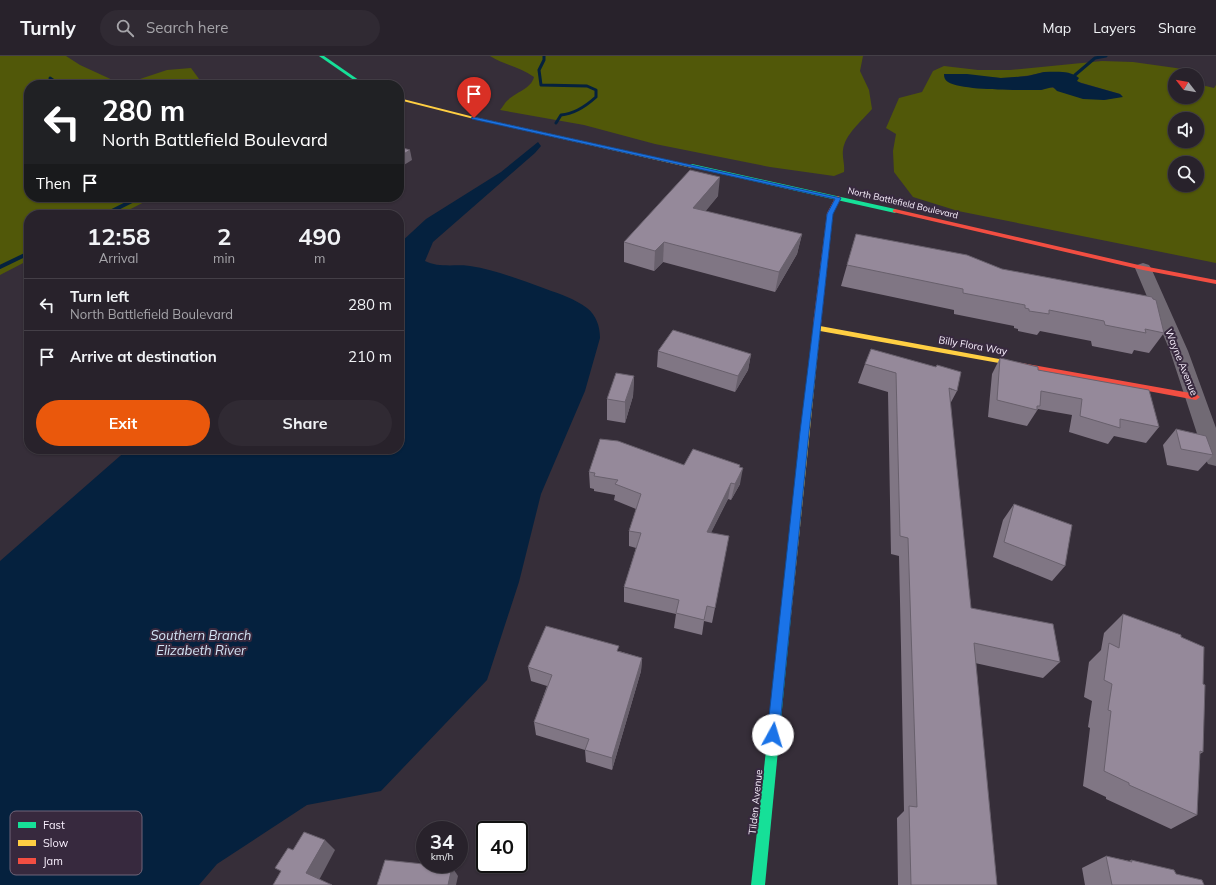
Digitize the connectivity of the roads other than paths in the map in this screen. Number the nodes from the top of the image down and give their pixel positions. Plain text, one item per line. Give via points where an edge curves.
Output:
1 (322, 56) edge
2 (357, 80) edge
3 (404, 100) edge
4 (838, 198) junction
5 (1142, 268) junction
6 (1216, 282) edge
7 (817, 328) junction
8 (1196, 397) junction
9 (1216, 458) edge
10 (758, 885) edge

1 - 2 main road
3 - 4 main road, North Battlefield Boulevard via 460,115
4 - 5 main road, North Battlefield Boulevard
4 - 7 main road, Tilden Avenue via 830,214
5 - 6 main road, North Battlefield Boulevard
5 - 8 street, Wayne Avenue via 1179,351
7 - 8 main road, Billy Flora Way
7 - 10 main road, Tilden Avenue
8 - 9 street, Wayne Avenue

